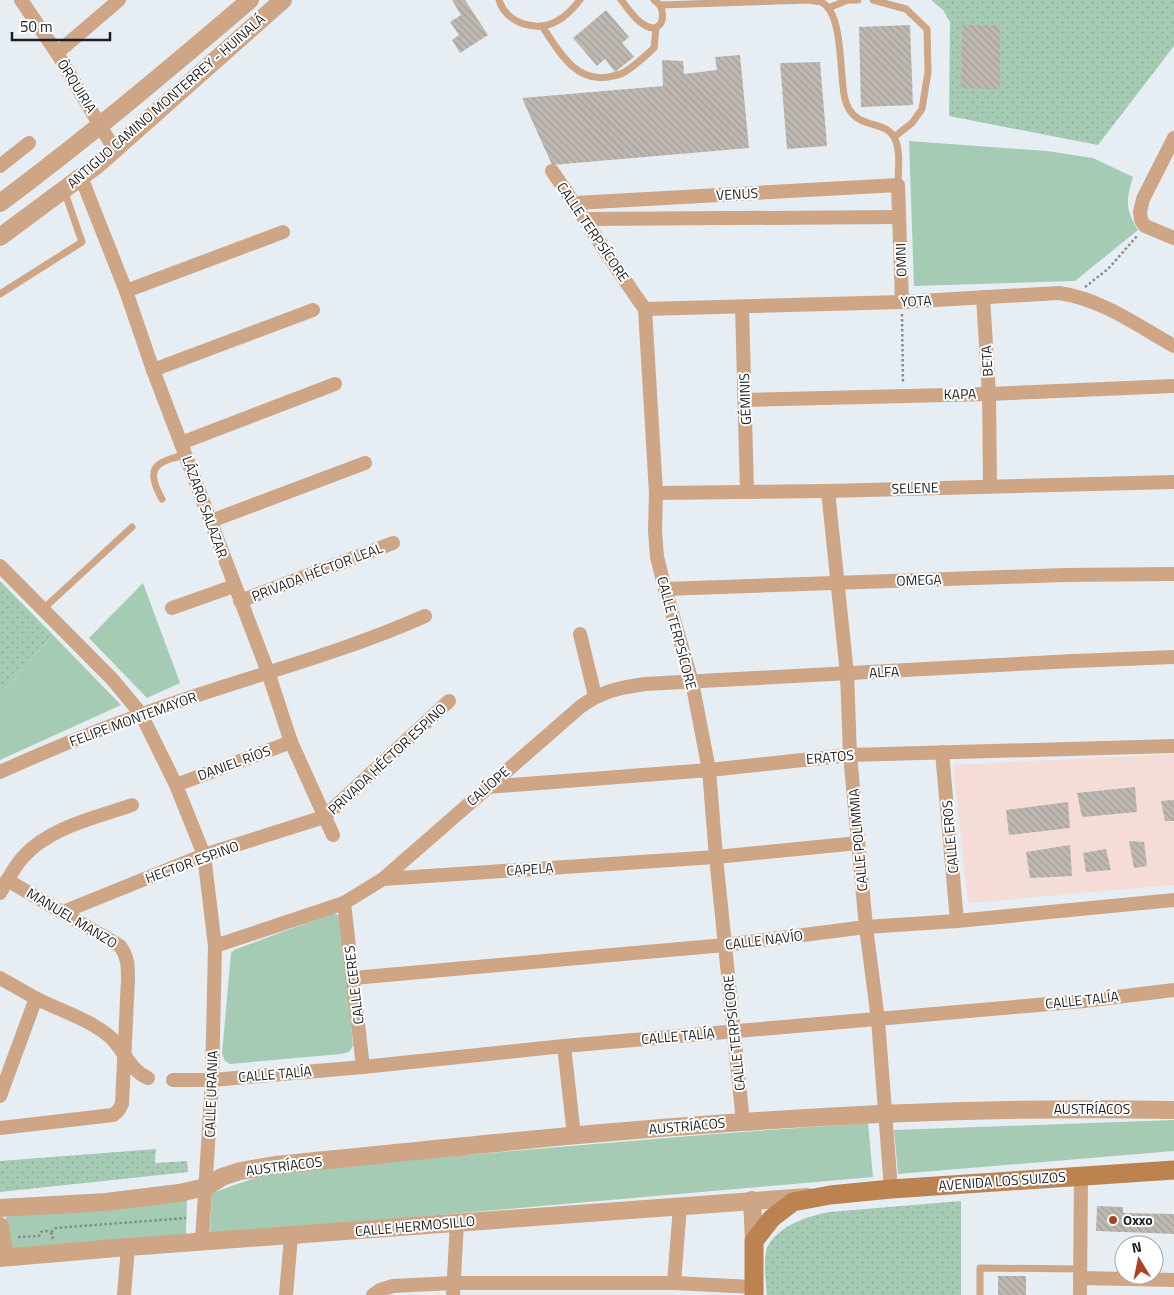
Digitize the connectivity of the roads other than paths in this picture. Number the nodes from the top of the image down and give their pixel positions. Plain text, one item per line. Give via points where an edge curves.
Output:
1 (21, 0) edge
2 (119, 0) edge
3 (250, 0) edge
4 (499, 0) edge
5 (580, 0) edge
6 (621, 0) edge
7 (858, 0) edge
8 (873, 0) edge
9 (279, 1) edge
10 (657, 3) edge
11 (828, 8) junction
12 (542, 26) junction
13 (656, 28) junction
14 (57, 54) junction
15 (101, 125) junction
16 (894, 137) junction
17 (1174, 138) edge
18 (29, 144) dead end
19 (114, 149) junction
20 (0, 166) edge
21 (552, 171) dead end
22 (81, 177) junction
23 (898, 185) junction
24 (64, 190) junction
25 (0, 203) edge
26 (575, 203) junction
27 (899, 216) junction
28 (586, 219) junction
29 (283, 232) dead end
30 (0, 237) edge
31 (1174, 238) edge
32 (126, 291) junction
33 (0, 294) edge
34 (983, 297) junction
35 (902, 302) junction
36 (742, 307) junction
37 (645, 309) junction
38 (313, 310) dead end
39 (1174, 346) edge
40 (153, 370) junction
41 (335, 384) dead end
42 (1174, 386) edge
43 (989, 394) junction
44 (745, 400) junction
45 (184, 449) junction
46 (365, 463) dead end
47 (1174, 482) edge
48 (990, 486) junction
49 (828, 491) junction
50 (747, 492) junction
51 (656, 493) junction
52 (162, 499) dead end
53 (211, 521) junction
54 (132, 527) dead end
55 (393, 543) dead end
56 (0, 566) edge
57 (1174, 574) edge
58 (838, 582) junction
59 (234, 586) junction
60 (665, 589) junction
61 (240, 601) junction
62 (172, 608) dead end
63 (42, 610) junction
64 (425, 616) dead end
65 (580, 634) dead end
66 (1174, 657) edge
67 (268, 672) junction
68 (846, 674) junction
69 (692, 682) junction
70 (596, 696) junction
71 (449, 701) dead end
72 (140, 714) junction
73 (291, 742) junction
74 (1174, 746) edge
75 (942, 752) junction
76 (850, 754) junction
77 (709, 770) junction
78 (0, 772) edge
79 (176, 785) junction
80 (487, 787) junction
81 (132, 805) dead end
82 (324, 816) junction
83 (333, 835) dead end
84 (858, 843) junction
85 (204, 856) junction
86 (716, 857) junction
87 (383, 879) junction
88 (7, 880) junction
89 (0, 893) edge
90 (1174, 900) edge
91 (344, 903) junction
92 (63, 912) junction
93 (957, 921) junction
94 (866, 927) junction
95 (725, 945) junction
96 (215, 946) junction
97 (0, 978) edge
98 (353, 978) junction
99 (1174, 990) edge
100 (36, 998) junction
101 (878, 1020) junction
102 (733, 1032) junction
103 (564, 1046) junction
104 (124, 1054) junction
105 (363, 1067) junction
106 (148, 1078) dead end
107 (173, 1080) dead end
108 (212, 1080) junction
109 (0, 1096) edge
110 (1174, 1110) edge
111 (886, 1114) junction
112 (743, 1122) junction
113 (0, 1128) edge
114 (574, 1136) junction
115 (1174, 1170) edge
116 (1081, 1176) junction
117 (206, 1187) junction
118 (891, 1189) junction
119 (830, 1195) junction
120 (752, 1200) junction
121 (680, 1206) junction
122 (0, 1208) edge
123 (457, 1222) junction
124 (0, 1226) edge
125 (291, 1236) junction
126 (202, 1241) junction
127 (754, 1242) junction
128 (128, 1247) junction
129 (2, 1258) edge
130 (1080, 1273) junction
131 (1174, 1280) edge
132 (674, 1284) junction
133 (453, 1289) edge
134 (754, 1291) edge
135 (124, 1295) edge
136 (286, 1295) edge
137 (373, 1295) edge
138 (980, 1295) edge
139 (1080, 1295) edge

1 - 14 street, ÒRQUIRIA
2 - 14 street
3 - 15 street, ANTIGUO CAMINO MONTERREY - HUINALÁ
4 - 12 lane via 514,20 528,26
5 - 12 lane via 556,22
6 - 13 lane via 641,23
7 - 11 lane via 848,0
8 - 16 lane via 906,9 927,29 928,72 922,109 912,123
9 - 19 street, ANTIGUO CAMINO MONTERREY - HUINALÁ
10 - 11 lane via 809,0
10 - 13 lane via 663,19
11 - 16 lane via 836,23 847,108 853,117 886,130
12 - 13 lane via 575,68 598,79 622,74 637,64 654,48
14 - 15 street, ÒRQUIRIA
15 - 19 street, ÒRQUIRIA
15 - 25 street, ANTIGUO CAMINO MONTERREY - HUINALÁ
16 - 23 lane, OMNI via 898,148
17 - 31 street via 1143,199 1140,212 1145,226
18 - 20 street
19 - 22 street, ANTIGUO CAMINO MONTERREY - HUINALÁ
21 - 26 street, CALLE TERPSÍCORE
22 - 24 street, ANTIGUO CAMINO MONTERREY - HUINALÁ
22 - 32 street, LÁZARO SALAZAR
23 - 26 street, VENUS
23 - 27 street, OMNI
24 - 30 street, ANTIGUO CAMINO MONTERREY - HUINALÁ
24 - 33 lane via 82,242
26 - 28 street, CALLE TERPSÍCORE
27 - 28 street, VENUS
27 - 35 street, OMNI
28 - 37 street, CALLE TERPSÍCORE
29 - 32 street
32 - 40 street, LÁZARO SALAZAR
34 - 35 street, YOTA
34 - 39 street, YOTA via 1074,295 1097,303
34 - 43 street, BETA
35 - 36 street, YOTA
36 - 37 street, YOTA
36 - 44 street, GÉMINIS
37 - 51 street, CALLE TERPSÍCORE
38 - 40 street
40 - 45 street, LÁZARO SALAZAR
41 - 45 street
42 - 43 street, KAPA
43 - 44 street, KAPA
43 - 48 street, BETA
44 - 50 street, GÉMINIS
45 - 52 lane via 158,463 153,473
45 - 53 street, LÁZARO SALAZAR
46 - 53 street
47 - 48 street, SELENE
48 - 49 street, SELENE
49 - 50 street, SELENE
49 - 58 street, CALLE POLIMMIA
50 - 51 street, SELENE
51 - 60 street, CALLE TERPSÍCORE via 657,557
53 - 59 street, LÁZARO SALAZAR
54 - 63 lane
55 - 61 street, PRIVADA HÉCTOR LEAL
56 - 63 street, CALLE URANIA
57 - 58 street, OMEGA
58 - 60 street, OMEGA
58 - 68 street, CALLE POLIMMIA
59 - 61 street, LÁZARO SALAZAR
59 - 62 street, PRIVADA HÉCTOR LEAL
60 - 69 street, CALLE TERPSÍCORE
61 - 67 street, LÁZARO SALAZAR
63 - 72 street, CALLE URANIA via 113,680
64 - 67 street, FELIPE MONTEMAYOR via 349,646
65 - 70 street
66 - 68 street, ALFA
67 - 72 street, FELIPE MONTEMAYOR
67 - 73 street, LÁZARO SALAZAR
68 - 69 street, ALFA
68 - 76 street, CALLE POLIMMIA
69 - 70 street, ALFA via 644,684
69 - 77 street, CALLE TERPSÍCORE
70 - 80 street, CALÍOPE
71 - 82 street, PRIVADA HÉCTOR ESPINO
72 - 78 street, FELIPE MONTEMAYOR
72 - 79 street, CALLE URANIA
73 - 79 street, DANIEL RÍOS
73 - 82 street, LÁZARO SALAZAR
74 - 75 street, ERATOS
75 - 76 street, ERATOS
75 - 93 street, CALLE EROS
76 - 77 street, ERATOS
76 - 84 street, CALLE POLIMMIA
77 - 80 street, ERATOS
77 - 86 street, CALLE TERPSÍCORE
79 - 85 street, CALLE URANIA
80 - 87 street, CALÍOPE
81 - 88 street via 62,829 39,842 23,856
82 - 83 street, LÁZARO SALAZAR
82 - 85 street, HECTOR ESPINO
84 - 86 street, CAPELA
84 - 94 street, CALLE POLIMMIA
85 - 92 street, HECTOR ESPINO
85 - 96 street, CALLE URANIA
86 - 87 street, CAPELA
86 - 95 street, CALLE TERPSÍCORE
87 - 91 street, CAPELA
88 - 89 street
88 - 92 street, MANUEL MANZO
90 - 93 street, CALLE NAVÍO
91 - 96 street, CAPELA
91 - 98 street, CALLE CERES
92 - 104 street, MANUEL MANZO via 120,946 126,954
93 - 94 street, CALLE NAVÍO
94 - 95 street, CALLE NAVÍO
94 - 101 street, CALLE POLIMMIA
95 - 98 street, CALLE NAVÍO
95 - 102 street, CALLE TERPSÍCORE
96 - 108 street, CALLE URANIA
97 - 100 street
98 - 105 street, CALLE CERES
99 - 101 street, CALLE TALÍA
100 - 104 street via 90,1023 110,1037
100 - 109 street
101 - 102 street, CALLE TALÍA
101 - 111 street, CALLE POLIMMIA
102 - 103 street, CALLE TALÍA
102 - 112 street, CALLE TERPSÍCORE
103 - 105 street, CALLE TALÍA
103 - 114 street
104 - 106 street via 132,1067
104 - 113 street via 122,1104 112,1115
105 - 108 street, CALLE TALÍA
107 - 108 street, CALLE TALÍA
108 - 117 street, CALLE URANIA
110 - 111 street, AUSTRÍACOS via 1079,1108
111 - 112 street, AUSTRÍACOS
111 - 118 street, CALLE POLIMMIA
112 - 114 street, AUSTRÍACOS
114 - 117 street, AUSTRÍACOS via 275,1165 240,1171
115 - 116 main road, AVENIDA LOS SUIZOS
116 - 118 main road, AVENIDA LOS SUIZOS
116 - 130 street
117 - 122 street via 106,1202
117 - 126 street, CALLE URANIA
118 - 119 main road, AVENIDA LOS SUIZOS
119 - 120 street, CALLE HERMOSILLO
119 - 127 main road, AVENIDA LOS SUIZOS via 792,1202 772,1218
120 - 121 street, CALLE HERMOSILLO
120 - 127 street
121 - 123 street, CALLE HERMOSILLO
121 - 132 street
123 - 125 street, CALLE HERMOSILLO
123 - 133 street
124 - 129 street
125 - 126 street, CALLE HERMOSILLO
125 - 136 street
126 - 128 street, CALLE HERMOSILLO
127 - 134 main road
128 - 129 street, CALLE HERMOSILLO
128 - 135 street
130 - 131 street
130 - 138 lane via 980,1268
130 - 139 street
132 - 133 street
132 - 134 street
133 - 137 street via 393,1286

